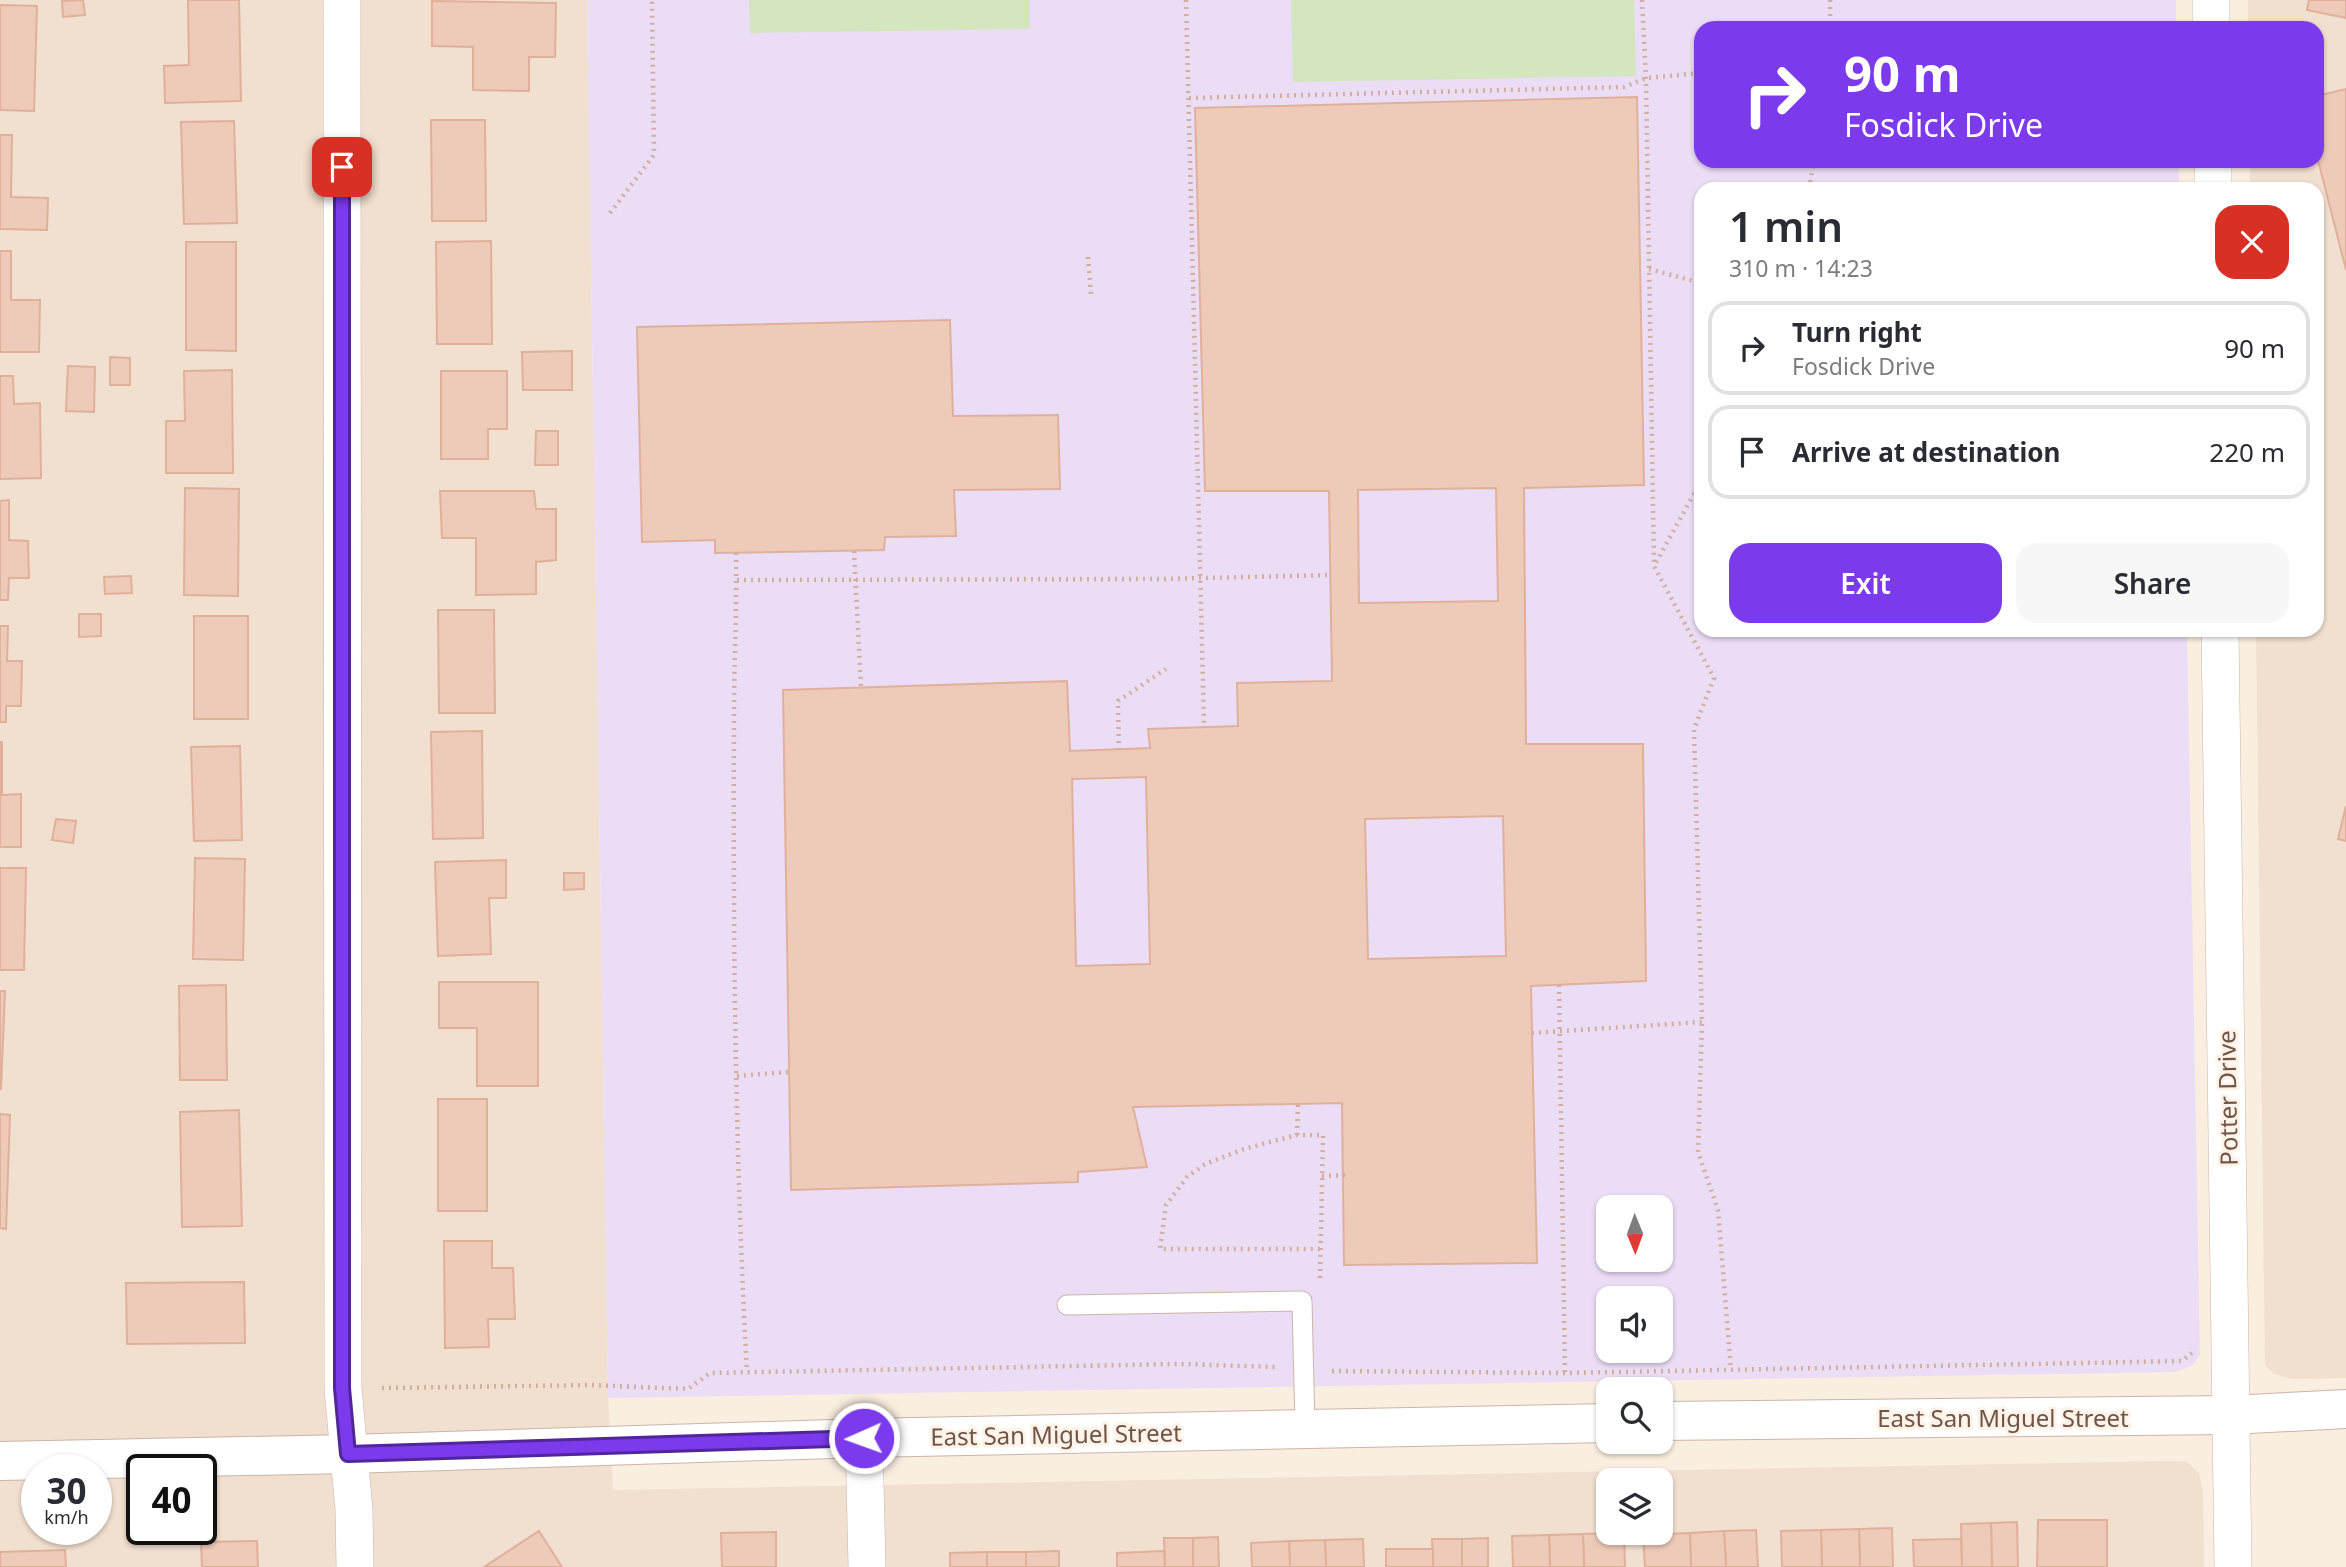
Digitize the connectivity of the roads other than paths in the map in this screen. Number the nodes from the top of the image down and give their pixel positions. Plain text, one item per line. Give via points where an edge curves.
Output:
1 (342, 0) edge
2 (2211, 0) edge
3 (2211, 21) edge
4 (2220, 637) edge
5 (1067, 1305) dead end
6 (2346, 1409) edge
7 (2231, 1415) junction
8 (1673, 1421) edge
9 (1596, 1423) edge
10 (1304, 1429) junction
11 (864, 1438) junction
12 (348, 1454) junction
13 (0, 1461) edge
14 (355, 1567) edge
15 (867, 1567) edge
16 (2233, 1567) edge

1 - 12 street via 342,1388
2 - 3 street
4 - 7 street, Potter Drive
5 - 10 lane via 1302,1301
6 - 7 street, East San Miguel Street
7 - 8 street, East San Miguel Street
7 - 16 street, Potter Drive
9 - 10 street, East San Miguel Street
10 - 11 street, East San Miguel Street
11 - 12 street, East San Miguel Street
11 - 15 street
12 - 13 street, East San Miguel Street
12 - 14 street

